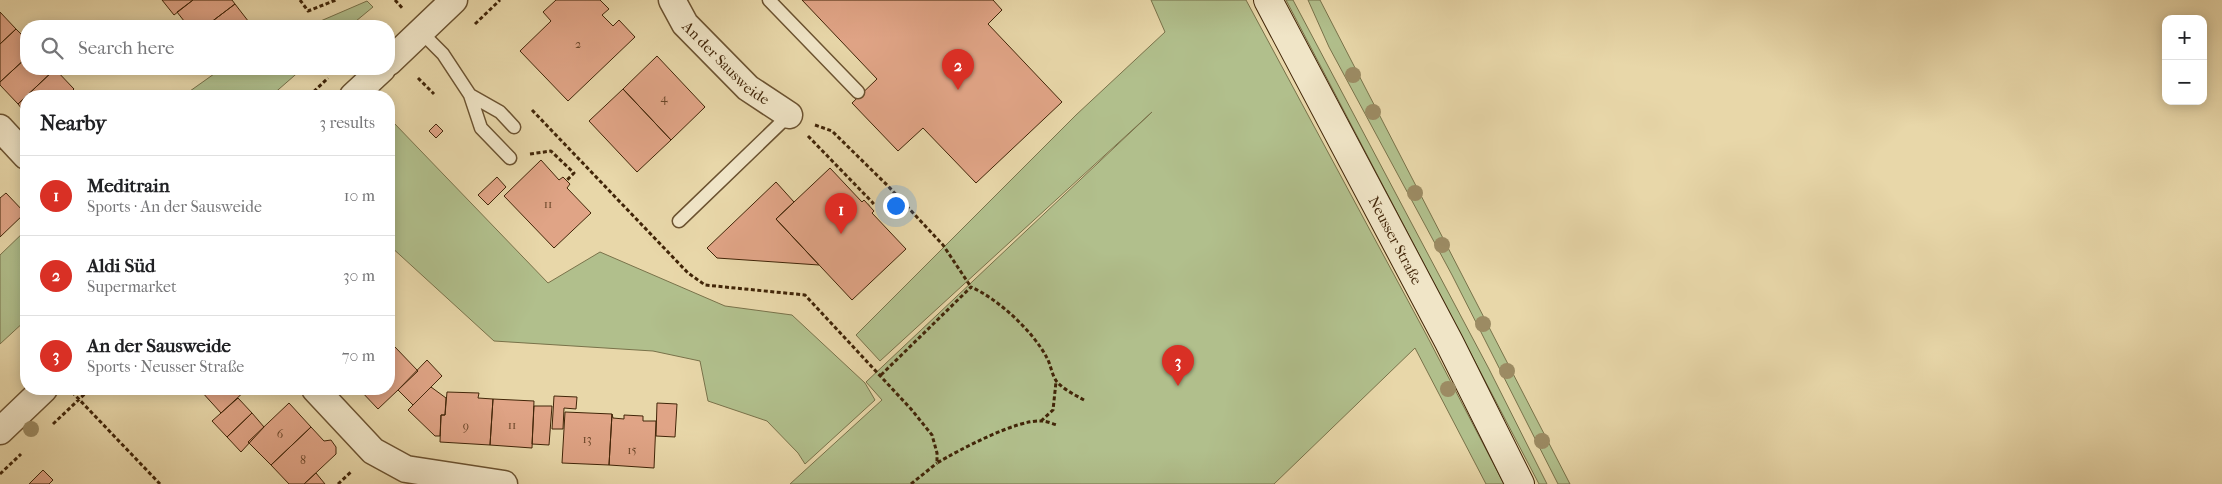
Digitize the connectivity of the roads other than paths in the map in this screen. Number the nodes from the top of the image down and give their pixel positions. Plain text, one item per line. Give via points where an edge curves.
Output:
1 (454, 0) edge
2 (672, 0) edge
3 (769, 0) edge
4 (1268, 0) edge
5 (421, 32) junction
6 (395, 56) edge
7 (376, 75) edge
8 (359, 90) edge
9 (858, 92) dead end
10 (470, 95) junction
11 (788, 115) joint
12 (514, 127) dead end
13 (0, 128) edge
14 (20, 150) edge
15 (510, 158) road end
16 (678, 221) dead end
17 (38, 395) edge
18 (321, 395) edge
19 (0, 431) edge
20 (504, 484) edge
21 (1520, 484) edge

1 - 5 street
2 - 11 street, An der Sausweide via 685,24 748,88
3 - 9 lane
4 - 21 main road, Neusser Straße via 1449,342
5 - 6 street
5 - 10 lane via 443,54
7 - 8 street
10 - 12 lane via 500,112
10 - 15 lane via 481,128
11 - 16 lane
13 - 14 street
17 - 19 street
18 - 20 street via 373,451 406,469

